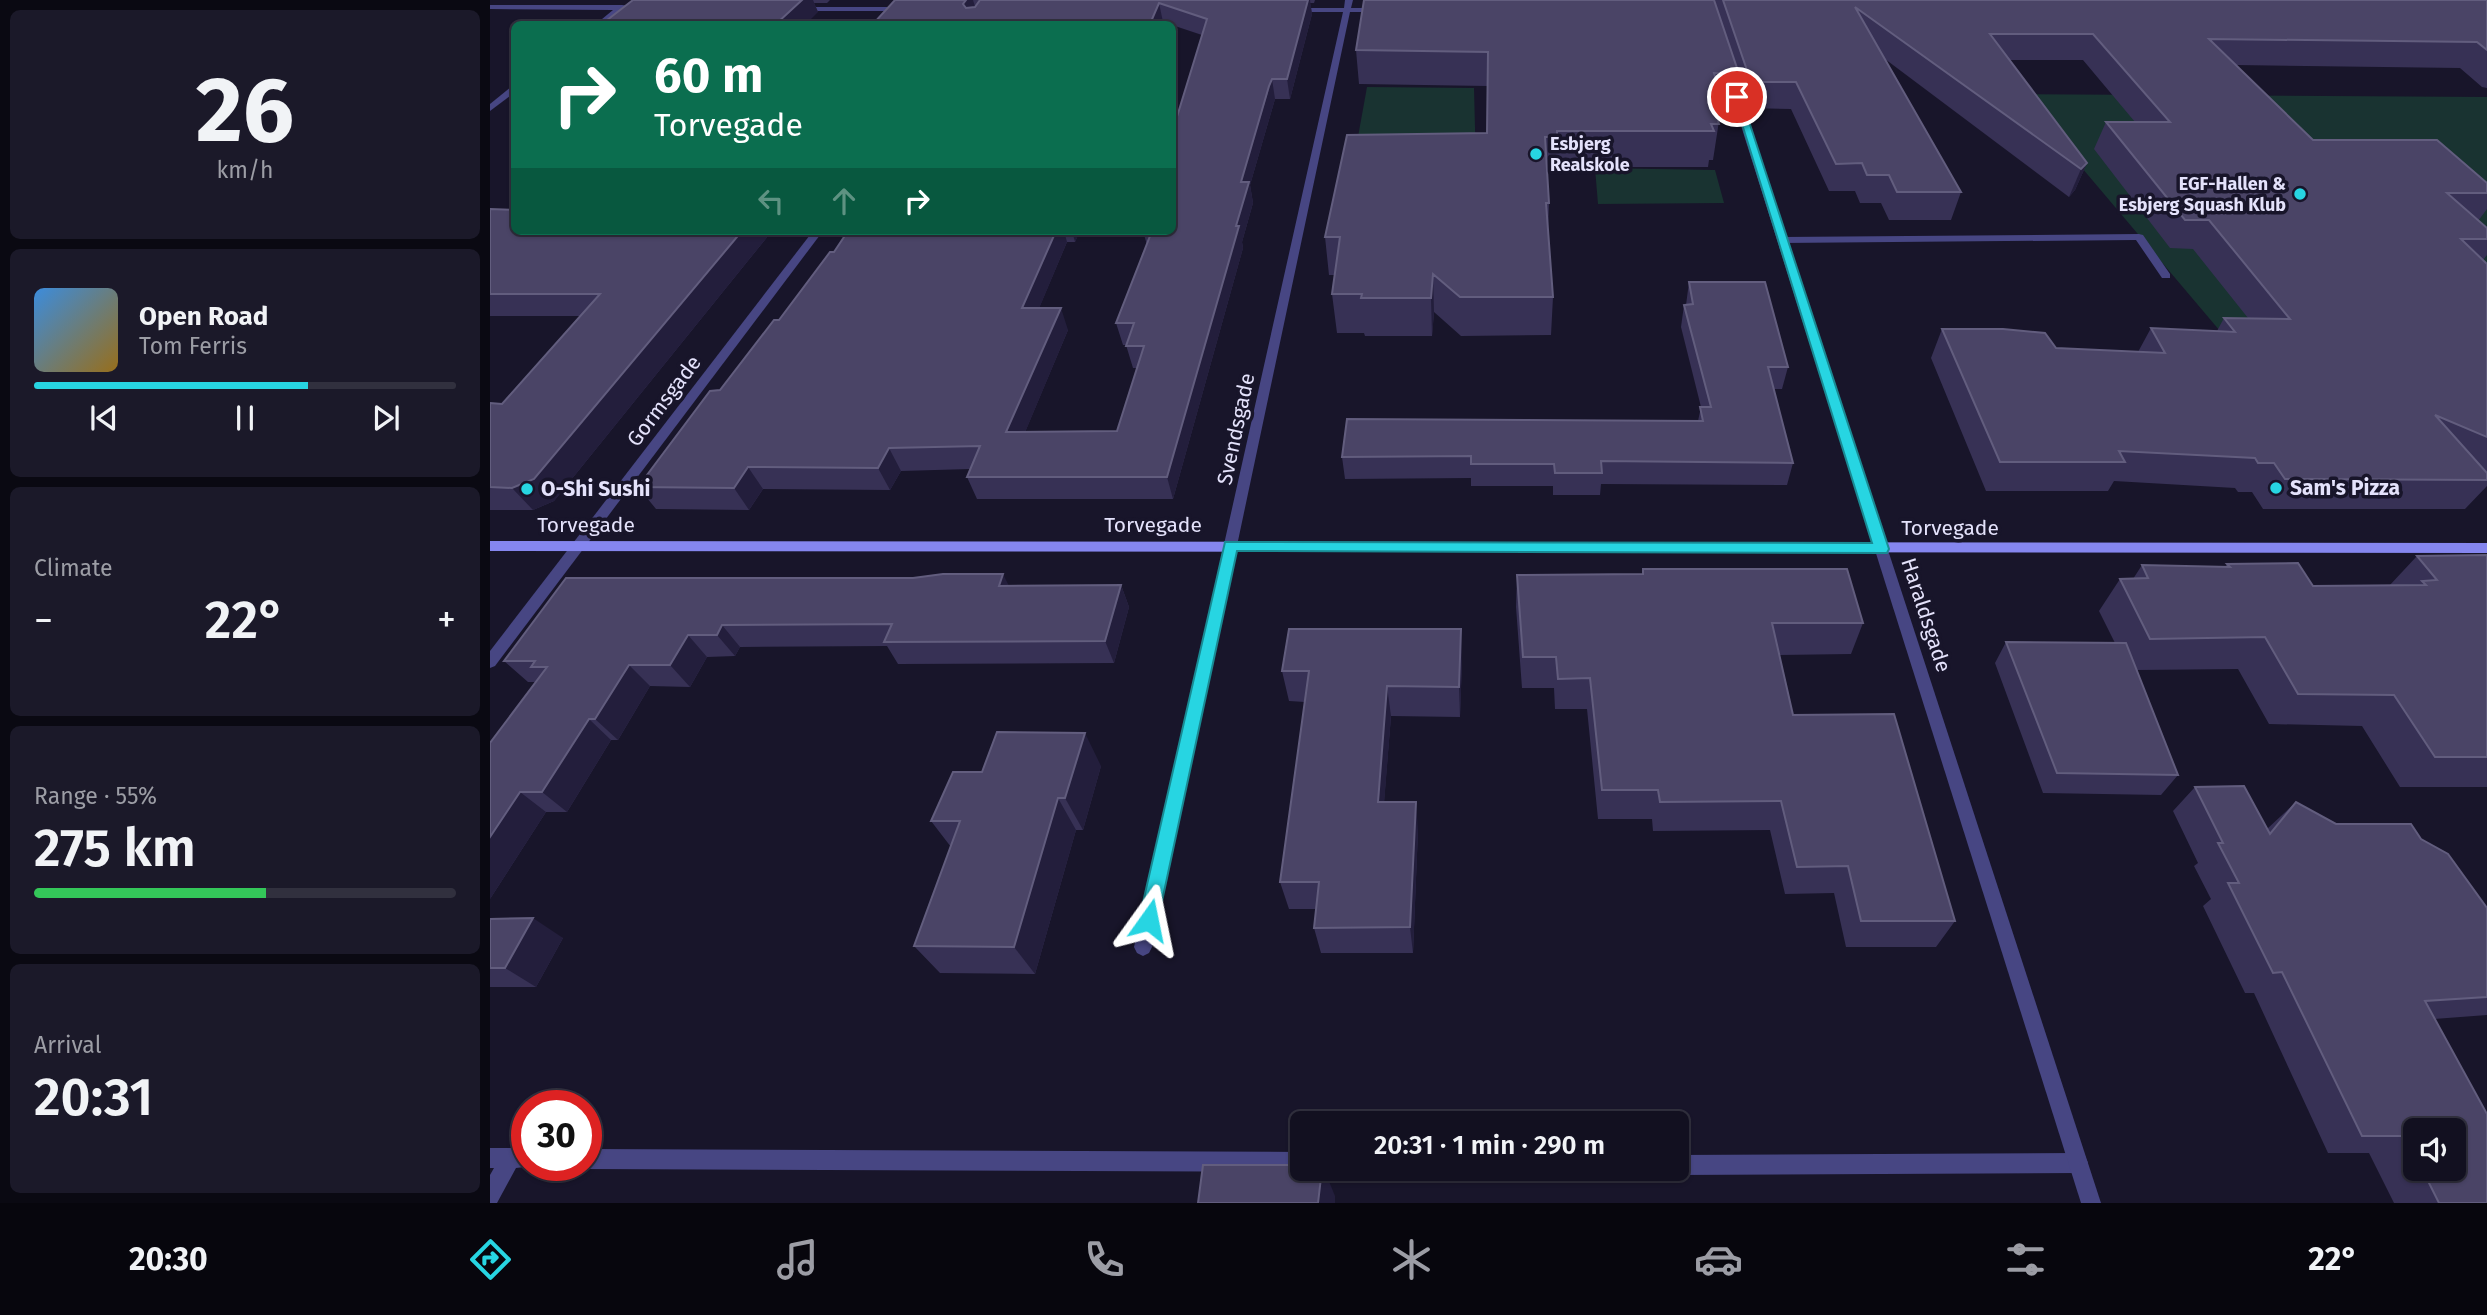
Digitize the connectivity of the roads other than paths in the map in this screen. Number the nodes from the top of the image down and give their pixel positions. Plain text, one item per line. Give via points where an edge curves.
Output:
1 (631, 0) edge
2 (1348, 5) edge
3 (490, 8) edge
4 (621, 8) junction
5 (648, 8) edge
6 (783, 9) edge
7 (918, 9) edge
8 (1292, 10) edge
9 (1389, 10) edge
10 (603, 21) edge
11 (1724, 57) edge
12 (511, 91) edge
13 (490, 108) edge
14 (815, 235) edge
15 (1782, 240) junction
16 (2166, 276) dead end
17 (490, 546) edge
18 (579, 546) junction
19 (1230, 546) junction
20 (2487, 548) edge
21 (1881, 549) junction
22 (490, 662) edge
23 (1143, 947) dead end
24 (509, 1158) edge
25 (602, 1159) edge
26 (1290, 1162) edge
27 (2078, 1163) junction
28 (1689, 1165) edge
29 (490, 1196) edge
30 (2091, 1203) edge

1 - 4 street
2 - 8 street
2 - 9 street
2 - 19 street, Svendsgade
3 - 4 street
4 - 5 street
4 - 10 street
6 - 7 street
11 - 15 street, Haraldsgade
12 - 13 street
14 - 18 street, Gormsgade
15 - 16 street via 2139,237
15 - 21 street, Haraldsgade
17 - 18 street, Torvegade
18 - 19 street, Torvegade
18 - 22 street, Gormsgade
19 - 21 street, Torvegade
19 - 23 street, Svendsgade
20 - 21 street, Torvegade
21 - 27 street, Haraldsgade
24 - 29 street
25 - 26 street
27 - 28 street
27 - 30 street, Haraldsgade

